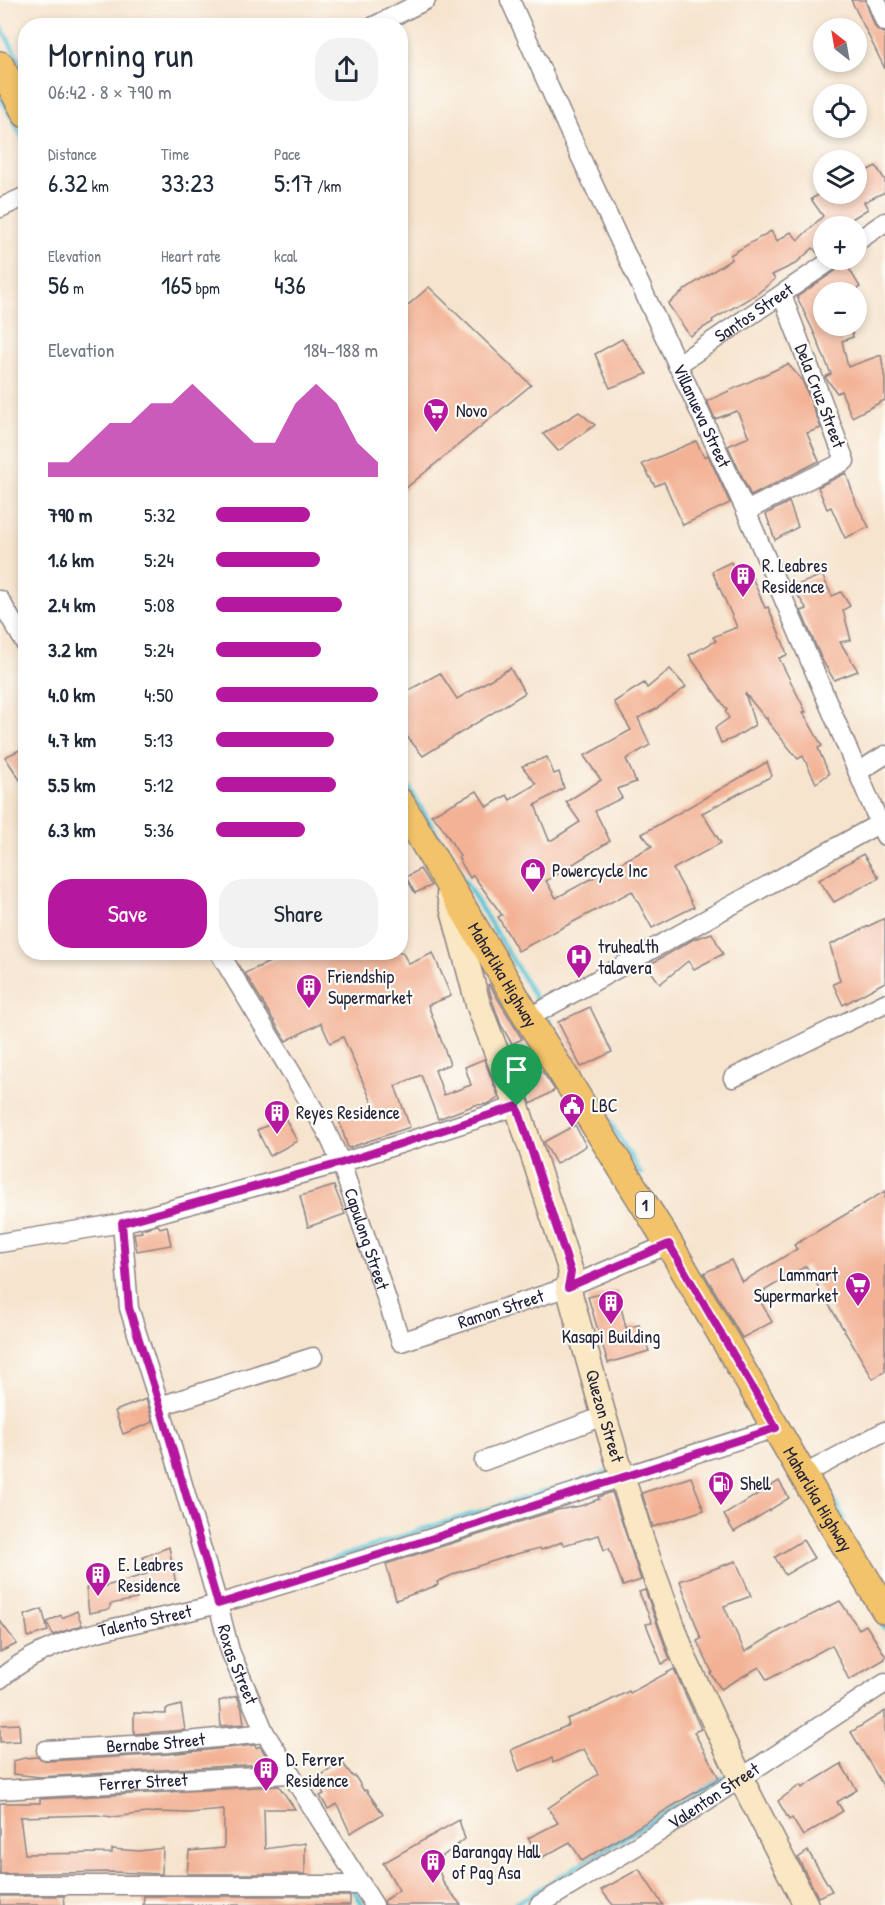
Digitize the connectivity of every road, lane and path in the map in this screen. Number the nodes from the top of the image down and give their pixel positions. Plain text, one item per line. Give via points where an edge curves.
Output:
1 (426, 0) edge
2 (510, 0) edge
3 (876, 0) edge
4 (390, 18) edge
5 (885, 22) edge
6 (0, 65) edge
7 (18, 99) edge
8 (18, 200) edge
9 (0, 208) edge
10 (885, 222) edge
11 (867, 234) edge
12 (818, 270) edge
13 (782, 295) junction
14 (677, 365) junction
15 (746, 511) junction
16 (0, 600) edge
17 (18, 631) edge
18 (885, 755) edge
19 (858, 772) junction
20 (408, 815) edge
21 (882, 829) edge
22 (444, 875) junction
23 (224, 960) edge
24 (885, 1003) edge
25 (528, 1018) junction
26 (733, 1078) dead end
27 (517, 1106) junction
28 (341, 1163) junction
29 (122, 1223) junction
30 (0, 1243) edge
31 (669, 1244) junction
32 (568, 1287) junction
33 (401, 1342) joint
34 (313, 1357) dead end
35 (160, 1406) junction
36 (604, 1416) junction
37 (776, 1428) junction
38 (885, 1431) edge
39 (484, 1461) dead end
40 (803, 1475) junction
41 (622, 1477) junction
42 (218, 1604) junction
43 (885, 1610) edge
44 (0, 1679) edge
45 (885, 1683) edge
46 (264, 1733) junction
47 (46, 1750) dead end
48 (289, 1774) junction
49 (741, 1779) junction
50 (0, 1790) edge
51 (0, 1885) edge
52 (362, 1885) junction
53 (374, 1905) edge
54 (539, 1905) edge
55 (806, 1905) edge

1 - 4 street
2 - 14 street, Villanueva Street
3 - 5 street
6 - 7 main road
8 - 9 street
10 - 11 street
12 - 13 street, Santos Street
13 - 14 street, Santos Street
13 - 15 street, Dela Cruz Street via 845,461
14 - 15 street, Villanueva Street
15 - 19 street, Villanueva Street
16 - 17 street
18 - 19 street
19 - 21 street, Villanueva Street
20 - 22 main road, Maharlika Highway / 1
21 - 25 street
22 - 25 main road, Maharlika Highway / 1
22 - 27 street, Quezon Street via 478,1004
23 - 28 street, Capulong Street via 326,1130
24 - 26 street
25 - 31 main road, Maharlika Highway / 1
27 - 28 street
27 - 32 street, Quezon Street via 571,1272
28 - 29 street
28 - 33 street, Capulong Street
29 - 30 street
29 - 35 street, Roxas Street via 129,1308
31 - 32 street, Ramon Street
31 - 37 main road, Maharlika Highway / 1
32 - 33 street, Ramon Street
32 - 36 street, Quezon Street
34 - 35 street
35 - 42 street, Roxas Street
36 - 39 street
36 - 41 street, Quezon Street
37 - 40 main road, Maharlika Highway / 1
37 - 41 street, Talento Street
38 - 40 street
40 - 43 main road, Maharlika Highway / 1
41 - 42 street, Talento Street
41 - 49 street, Quezon Street via 685,1660
42 - 44 street, Talento Street via 79,1637 43,1652
42 - 46 street, Roxas Street via 230,1651
45 - 49 street, Valenton Street
46 - 47 street, Bernabe Street
46 - 48 street, Roxas Street
48 - 50 street, Ferrer Street
48 - 52 street, Roxas Street
49 - 54 street, Valenton Street
49 - 55 street, Quezon Street
51 - 52 street
52 - 53 street, Roxas Street

